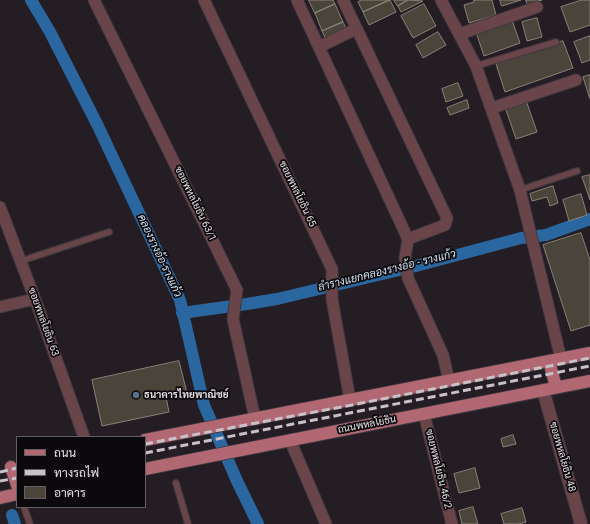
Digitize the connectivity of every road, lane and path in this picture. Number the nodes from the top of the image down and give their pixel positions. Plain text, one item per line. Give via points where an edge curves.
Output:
1 (94, 0) edge
2 (204, 0) edge
3 (297, 0) edge
4 (343, 0) edge
5 (441, 0) edge
6 (537, 7) dead end
7 (356, 29) junction
8 (460, 34) junction
9 (556, 42) dead end
10 (319, 47) junction
11 (476, 66) junction
12 (576, 80) dead end
13 (492, 108) junction
14 (577, 171) dead end
15 (520, 190) junction
16 (0, 207) edge
17 (109, 232) dead end
18 (408, 239) junction
19 (21, 261) junction
20 (35, 299) junction
21 (0, 307) edge
22 (590, 353) edge
23 (561, 359) junction
24 (549, 361) junction
25 (449, 381) junction
26 (590, 381) edge
27 (556, 387) junction
28 (543, 390) junction
29 (350, 400) junction
30 (424, 414) junction
31 (255, 419) junction
32 (84, 436) edge
33 (146, 440) edge
34 (290, 440) junction
35 (9, 467) edge
36 (146, 469) edge
37 (16, 483) edge
38 (176, 483) dead end
39 (16, 494) edge
40 (1, 495) edge
41 (24, 508) edge
42 (30, 524) edge
43 (188, 524) edge
44 (326, 524) edge
45 (452, 524) edge
46 (581, 524) edge

1 - 31 street, ซอยพหลโยธิน 63/1 via 237,290 233,319
2 - 29 street, ซอยพหลโยธิน 65 via 332,269 332,300
3 - 10 street
4 - 7 street
5 - 8 street
6 - 8 street
7 - 10 street
7 - 18 street via 447,218 445,225
8 - 11 street
9 - 11 lane
10 - 18 street
11 - 13 street
12 - 13 street
13 - 15 street
14 - 15 lane
15 - 23 street
16 - 19 street, ซอยพหลโยธิน 63
17 - 19 lane
18 - 25 street via 405,258 408,278 443,354
19 - 20 street, ซอยพหลโยธิน 63
20 - 21 street
20 - 32 street, ซอยพหลโยธิน 63
22 - 23 main road
23 - 24 main road
24 - 25 main road
24 - 27 main road
25 - 29 main road
26 - 27 main road, ถนนพหลโยธิน
27 - 28 main road, ถนนพหลโยธิน
28 - 30 main road, ถนนพหลโยธิน
28 - 46 street, ซอยพหลโยธิน 48
29 - 31 main road
30 - 34 main road, ถนนพหลโยธิน
30 - 45 street, ซอยพหลโยธิน 46/2
31 - 33 main road
34 - 36 main road, ถนนพหลโยธิน
34 - 44 street
35 - 37 main road
38 - 43 lane
39 - 40 main road
41 - 42 lane

